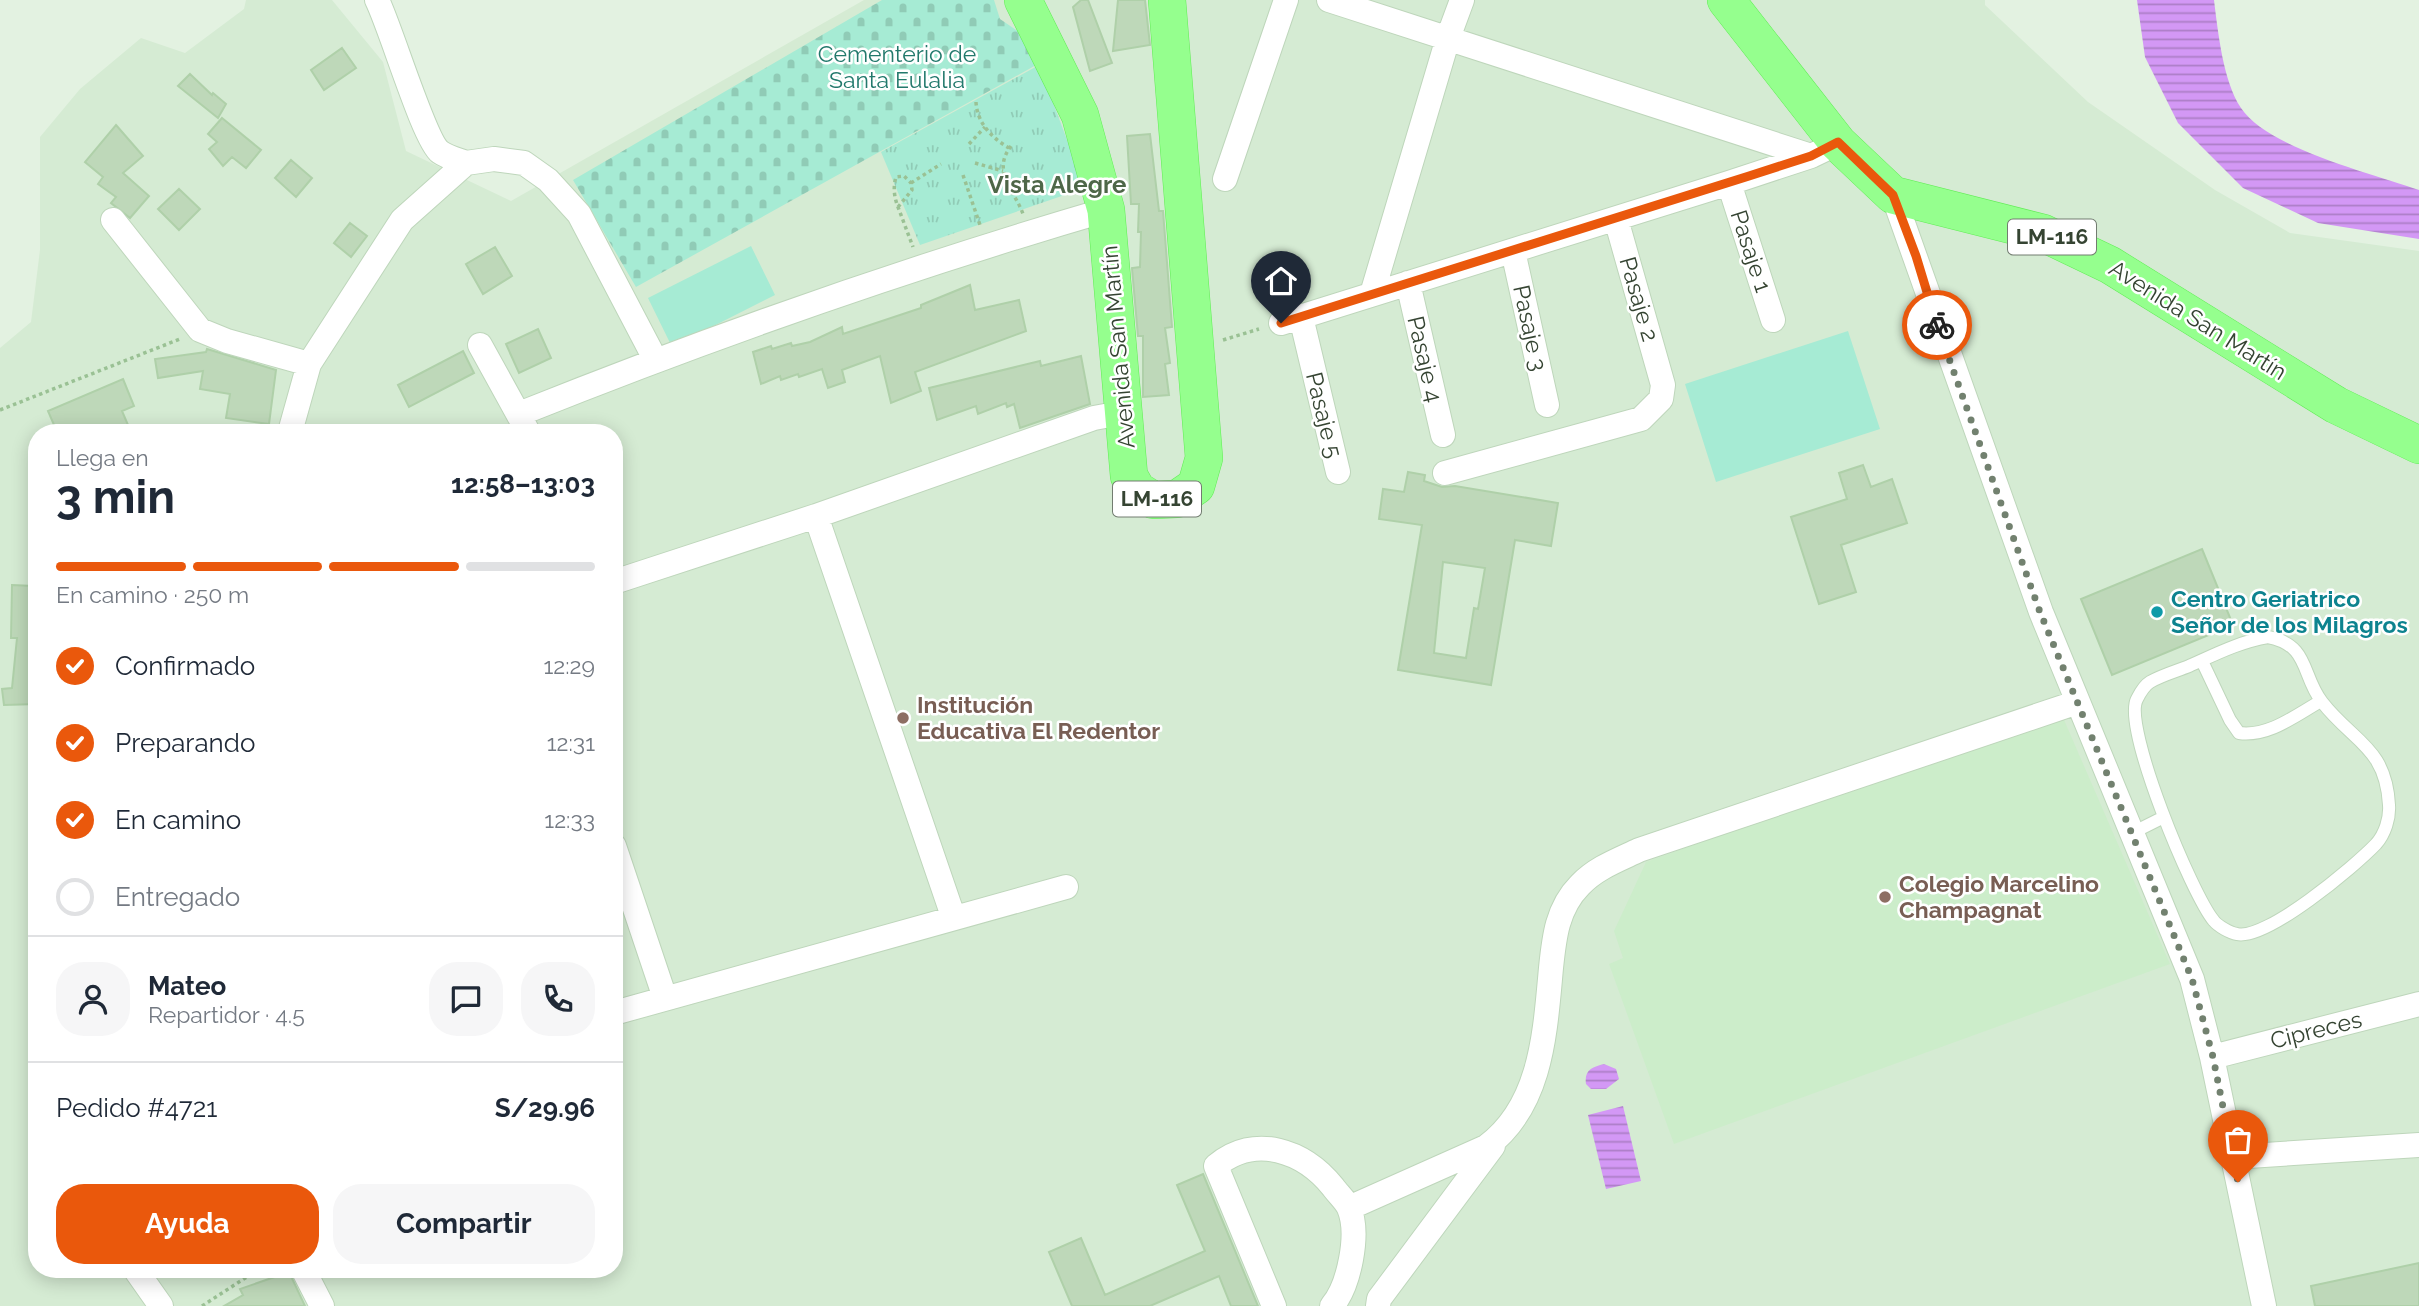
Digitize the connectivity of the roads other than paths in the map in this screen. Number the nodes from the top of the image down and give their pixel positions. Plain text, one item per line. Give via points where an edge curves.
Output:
1 (377, 0) edge
2 (1023, 0) edge
3 (1167, 0) edge
4 (1286, 0) edge
5 (1329, 0) edge
6 (1462, 0) edge
7 (1726, 0) edge
8 (1448, 38) junction
9 (1824, 149) junction
10 (466, 163) junction
11 (1225, 178) dead end
12 (1728, 183) junction
13 (1893, 195) junction
14 (1107, 210) junction
15 (1616, 219) junction
16 (113, 220) dead end
17 (1513, 251) junction
18 (1408, 283) junction
19 (1372, 294) junction
20 (1773, 320) dead end
21 (480, 345) dead end
22 (655, 359) junction
23 (309, 364) junction
24 (1547, 405) dead end
25 (1121, 413) junction
26 (524, 423) edge
27 (292, 424) edge
28 (1443, 435) dead end
29 (2419, 446) edge
30 (1338, 472) dead end
31 (1445, 473) dead end
32 (816, 516) junction
33 (623, 579) edge
34 (2202, 660) junction
35 (2321, 701) junction
36 (2078, 702) junction
37 (2164, 817) junction
38 (2132, 833) junction
39 (623, 873) edge
40 (1066, 887) dead end
41 (953, 916) junction
42 (665, 998) junction
43 (2419, 1004) edge
44 (623, 1010) edge
45 (2213, 1057) junction
46 (1500, 1137) junction
47 (2419, 1145) edge
48 (2233, 1157) junction
49 (1349, 1208) junction
50 (141, 1278) edge
51 (308, 1278) edge
52 (161, 1306) edge
53 (322, 1306) edge
54 (1274, 1306) edge
55 (1332, 1306) edge
56 (1378, 1306) edge
57 (2264, 1306) edge

1 - 10 street via 422,120 439,152
2 - 14 main road, Avenida San Martín / LM-116 via 1080,115
3 - 25 main road, Avenida San Martín / LM-116 via 1204,458 1196,486 1177,499 1153,500 1137,490 1129,476
4 - 11 street
5 - 8 street
6 - 8 street
7 - 9 main road, Avenida San Martín / LM-116
8 - 9 street
8 - 19 street
9 - 12 street
9 - 13 main road, Avenida San Martín / LM-116
10 - 22 street via 494,159 524,163 548,180 579,215
10 - 23 street via 402,220
12 - 15 street
12 - 20 street, Pasaje 1
13 - 29 main road, Avenida San Martín / LM-116 via 2043,233 2088,254 2336,405
13 - 36 street via 2040,612
14 - 22 street via 1029,232
14 - 25 main road, Avenida San Martín / LM-116
15 - 17 street
15 - 31 street, Pasaje 2 via 1661,379 1661,399 1641,419
16 - 23 street via 200,330
17 - 18 street
17 - 24 street, Pasaje 3
18 - 19 street
18 - 28 street, Pasaje 4
19 - 30 street, Pasaje 5 via 1291,320
21 - 26 street
22 - 26 street
23 - 27 street
25 - 32 street via 1094,418
32 - 33 street
32 - 41 street
34 - 35 lane via 2242,642 2268,637 2283,640 2298,650
34 - 35 lane via 2239,733 2253,735 2276,727
34 - 37 lane via 2148,683 2135,702 2138,733
35 - 37 lane via 2374,754 2388,780 2390,812 2382,837 2353,869 2262,931 2238,934 2216,923 2197,897
36 - 38 street
36 - 46 street via 1639,850 1599,869 1578,886 1557,922 1539,1063 1516,1118
37 - 38 lane
38 - 45 street via 2192,979
39 - 42 street
40 - 41 street
41 - 42 street
42 - 44 street
43 - 45 street, Cipreces
45 - 48 street
46 - 49 street
46 - 56 street
47 - 48 street
48 - 57 street
49 - 54 street via 1321,1172 1283,1151 1245,1150 1216,1166
49 - 55 street via 1348,1275
50 - 52 street
51 - 53 street

